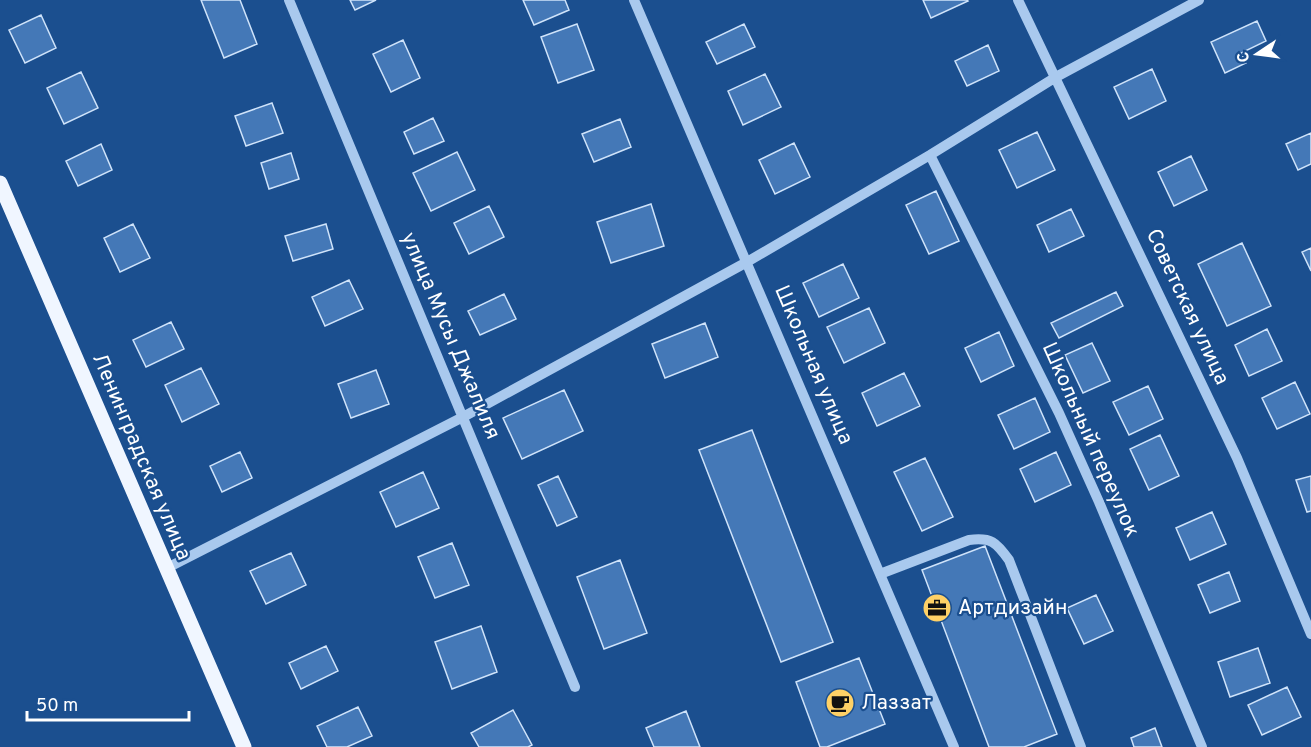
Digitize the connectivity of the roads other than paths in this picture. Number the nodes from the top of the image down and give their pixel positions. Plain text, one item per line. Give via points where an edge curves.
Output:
1 (289, 0) edge
2 (634, 0) edge
3 (1018, 0) edge
4 (1199, 0) edge
5 (1056, 77) junction
6 (930, 156) junction
7 (0, 183) edge
8 (747, 262) junction
9 (463, 417) junction
10 (167, 568) junction
11 (880, 574) junction
12 (1311, 634) edge
13 (575, 687) dead end
14 (244, 747) edge
15 (954, 747) edge
16 (1081, 747) edge
17 (1202, 747) edge

1 - 9 street, улица Мусы Джалиля
2 - 8 street, Школьная улица
3 - 5 street, Советская улица
4 - 5 street
5 - 6 street
5 - 12 street, Советская улица via 1237,458
6 - 8 street
6 - 17 street, Школьный переулок via 1059,413
7 - 10 main road, Ленинградская улица
8 - 9 street
8 - 11 street, Школьная улица
9 - 10 street
9 - 13 street, улица Мусы Джалиля
10 - 14 main road, Ленинградская улица
11 - 15 street, Школьная улица
11 - 16 street via 969,540 982,538 997,543 1009,560

